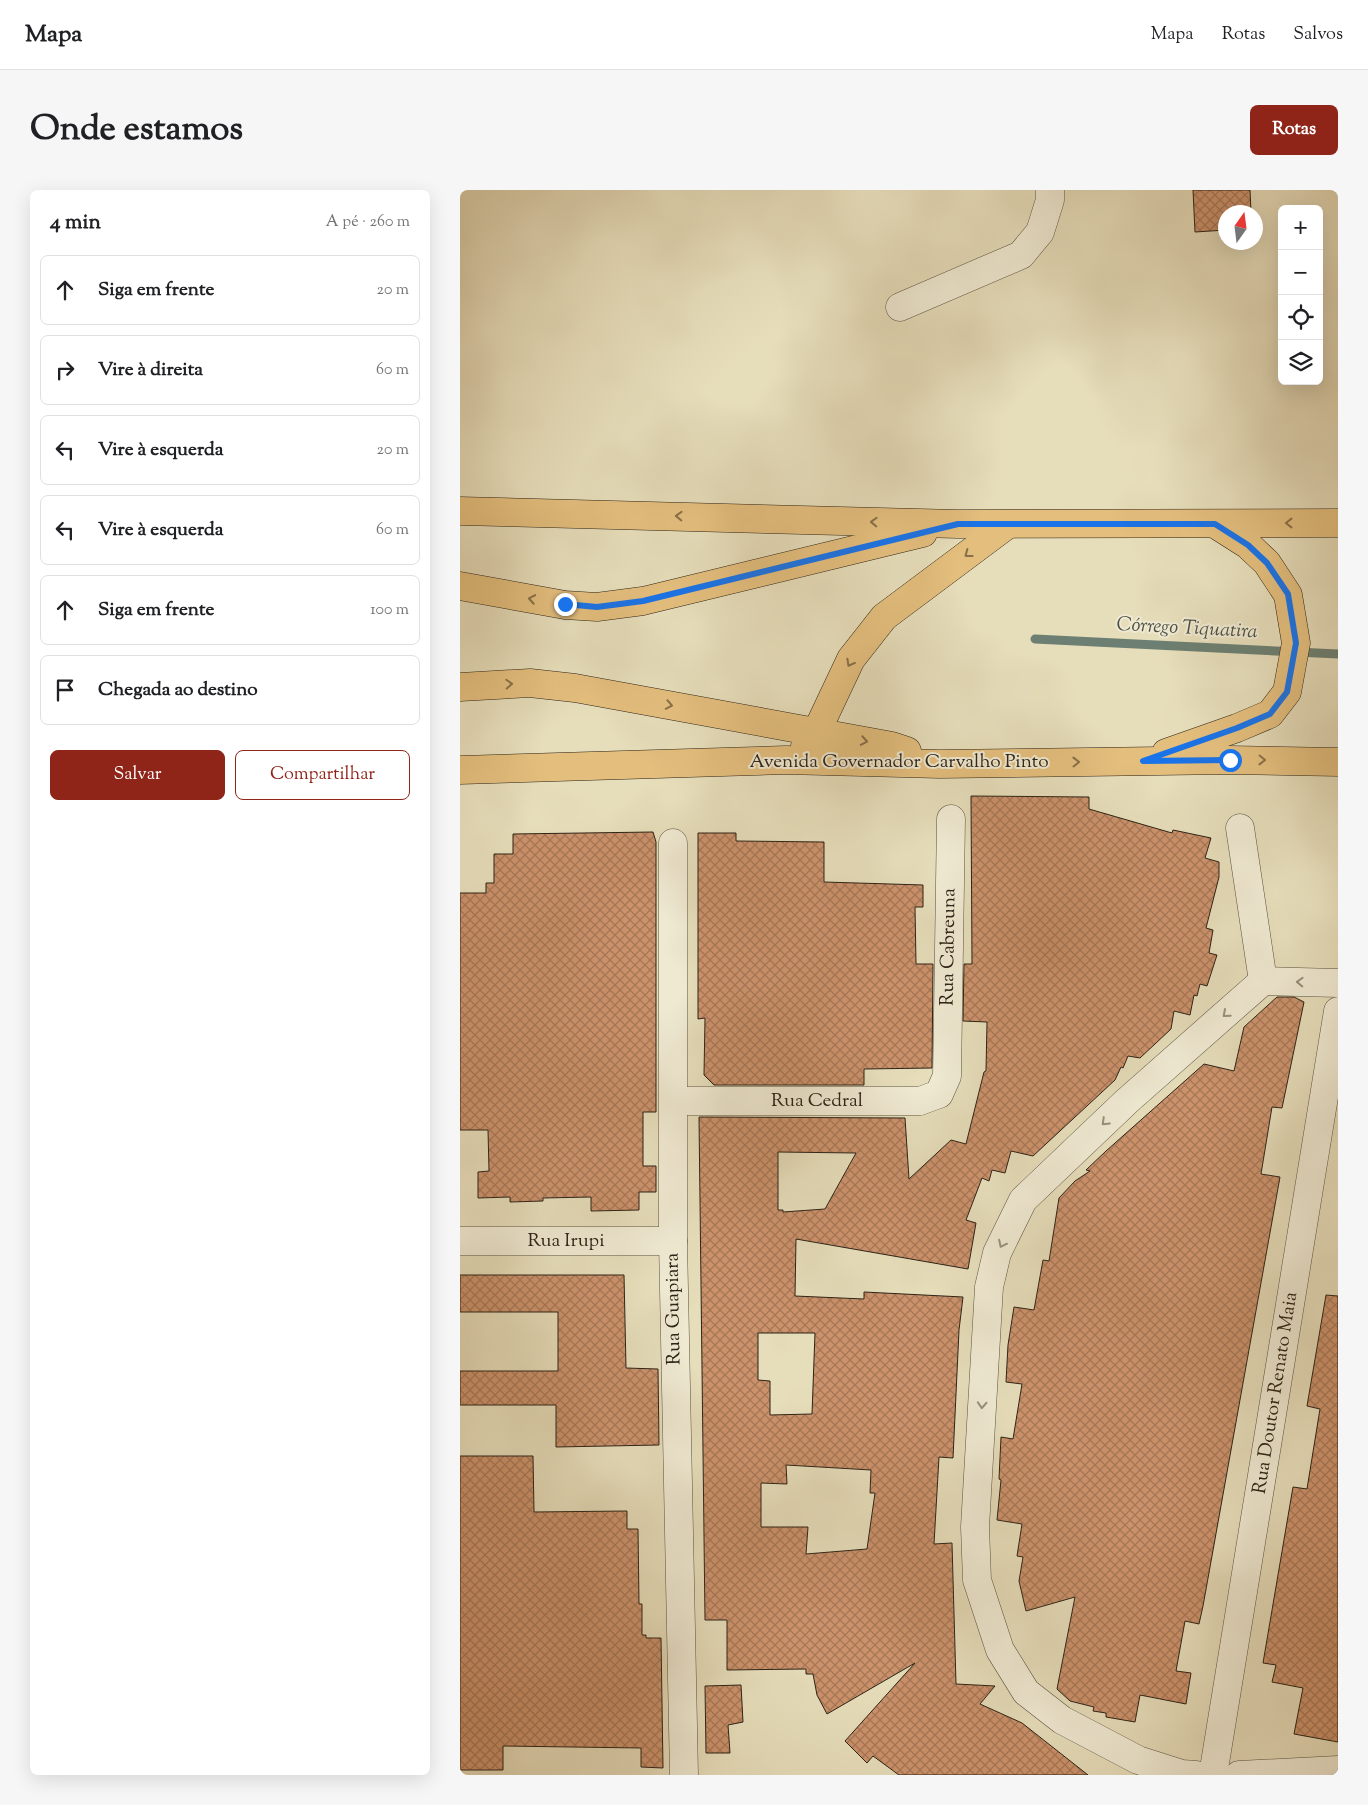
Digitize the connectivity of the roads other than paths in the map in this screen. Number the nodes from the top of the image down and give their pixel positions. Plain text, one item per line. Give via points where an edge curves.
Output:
1 (1050, 190) edge
2 (900, 307) dead end
3 (460, 511) edge
4 (958, 524) junction
5 (1215, 524) junction
6 (1338, 524) edge
7 (1007, 525) junction
8 (460, 586) edge
9 (460, 687) edge
10 (816, 733) junction
11 (785, 760) junction
12 (1143, 761) junction
13 (1338, 762) edge
14 (940, 764) junction
15 (460, 770) edge
16 (950, 819) dead end
17 (1240, 828) dead end
18 (672, 843) dead end
19 (1263, 981) junction
20 (1338, 983) edge
21 (1338, 1011) edge
22 (947, 1076) joint
23 (674, 1101) junction
24 (460, 1241) edge
25 (673, 1241) junction
26 (1338, 1770) edge
27 (684, 1775) edge
28 (1196, 1775) edge
29 (1214, 1775) edge
30 (1239, 1775) edge

1 - 2 street via 1040,232 1021,255
4 -> 3 main road
4 - 7 main road
4 -> 8 main road via 643,601 597,607
6 -> 5 main road
5 - 7 main road
5 - 12 main road via 1248,545 1267,563 1288,594 1296,643 1287,692 1270,714
7 -> 10 main road via 884,617 851,659
9 -> 10 main road via 530,683 575,688
10 - 11 main road via 802,749
10 -> 14 main road via 892,746
11 - 14 main road, Avenida Governador Carvalho Pinto
11 - 15 main road, Avenida Governador Carvalho Pinto
12 -> 13 main road, Avenida Governador Carvalho Pinto
14 -> 12 main road, Avenida Governador Carvalho Pinto
16 - 22 street, Rua Cabreuna
17 - 19 street
18 - 23 street, Rua Guapiara
20 -> 19 street
19 -> 28 street via 1127,1101 1023,1200 997,1253 989,1288 975,1536 977,1580 1000,1650 1026,1692 1062,1720 1138,1760 1182,1774
21 - 29 street, Rua Doutor Renato Maia
22 - 23 street, Rua Cedral via 939,1094 920,1101
23 - 25 street, Rua Guapiara
24 - 25 street, Rua Irupi
25 - 27 street, Rua Guapiara
26 - 30 street

